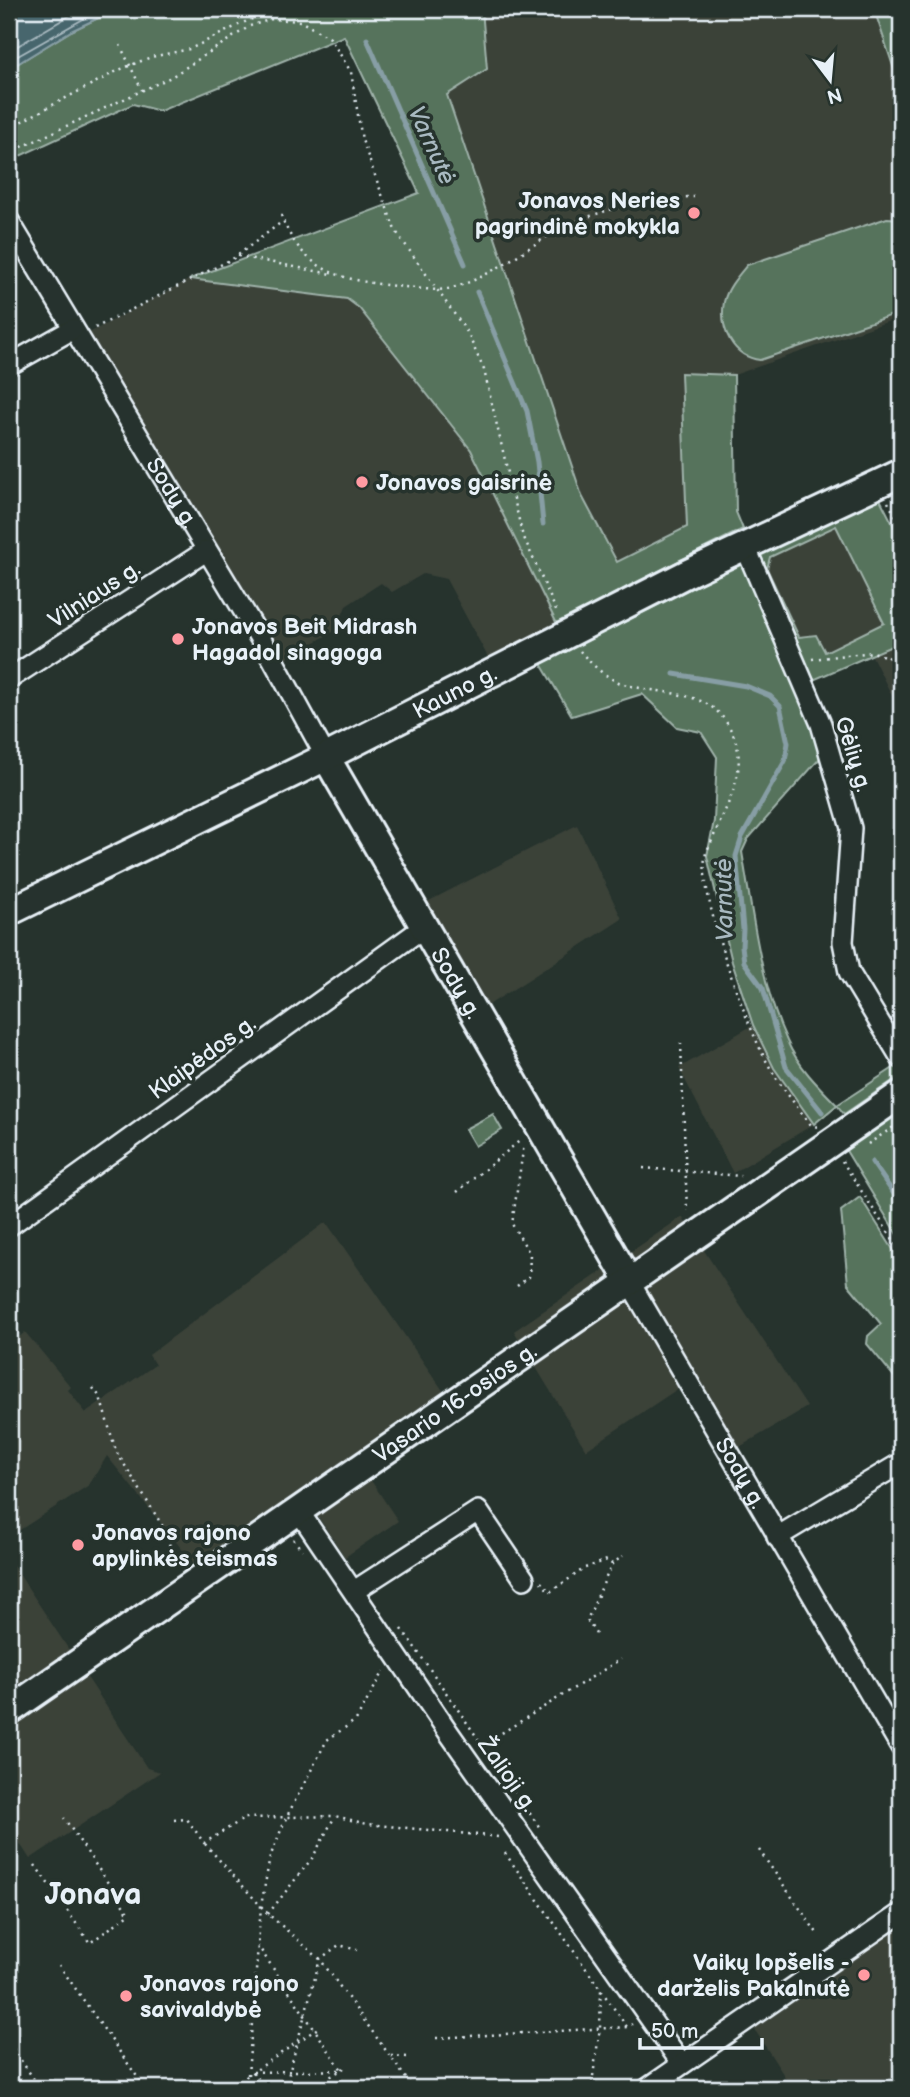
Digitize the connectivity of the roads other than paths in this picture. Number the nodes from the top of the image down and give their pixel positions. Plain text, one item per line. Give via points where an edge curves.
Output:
1 (9, 221) edge
2 (76, 333) junction
3 (9, 365) edge
4 (890, 478) edge
5 (745, 546) junction
6 (206, 551) junction
7 (9, 679) edge
8 (326, 757) junction
9 (9, 912) edge
10 (424, 928) junction
11 (901, 1058) edge
12 (901, 1094) edge
13 (9, 1226) edge
14 (629, 1281) junction
15 (901, 1464) edge
16 (292, 1522) junction
17 (777, 1537) junction
18 (524, 1578) road end
19 (354, 1591) junction
20 (9, 1711) edge
21 (901, 1747) edge
22 (901, 1913) edge
23 (682, 2064) junction
24 (648, 2088) edge

1 - 2 street, Sodų g.
2 - 3 street
2 - 6 street, Sodų g.
4 - 5 main road, Kauno g.
5 - 8 main road, Kauno g.
5 - 11 street, Gėlių g. via 821,724 851,828 843,942 849,972
6 - 7 street, Vilniaus g.
6 - 8 street, Sodų g.
8 - 9 main road, Kauno g.
8 - 10 main road, Sodų g.
10 - 13 street, Klaipėdos g.
10 - 14 main road, Sodų g.
12 - 14 main road, Vasario 16-osios g.
14 - 16 main road, Vasario 16-osios g.
14 - 17 street, Sodų g.
15 - 17 street
16 - 19 street, Žalioji g.
16 - 20 main road, Vasario 16-osios g. via 183,1590
17 - 21 street, Sodų g.
18 - 19 street via 478,1511
19 - 23 street, Žalioji g.
22 - 23 street
23 - 24 street

